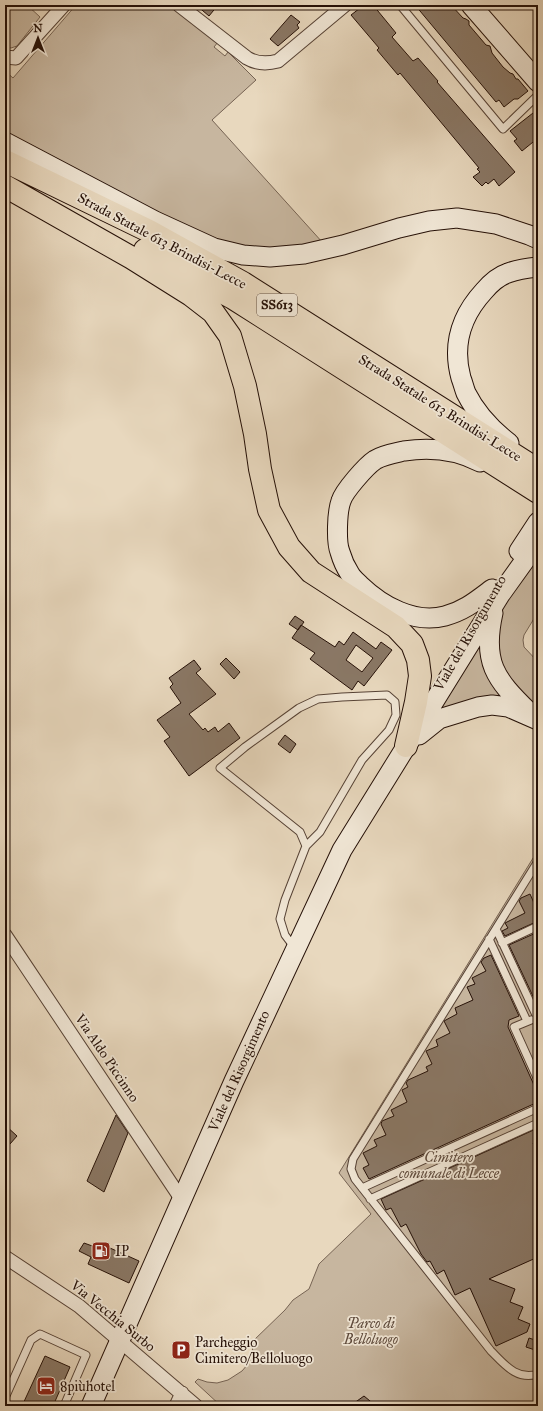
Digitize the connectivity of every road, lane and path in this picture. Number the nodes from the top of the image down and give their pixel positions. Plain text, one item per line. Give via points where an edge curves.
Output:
1 (64, 5) edge
2 (180, 5) edge
3 (345, 5) edge
4 (400, 5) edge
5 (471, 5) edge
6 (5, 57) edge
7 (538, 82) edge
8 (538, 95) edge
9 (5, 142) edge
10 (5, 161) edge
11 (5, 179) edge
12 (5, 186) edge
13 (538, 239) edge
14 (538, 267) edge
15 (538, 467) edge
16 (537, 484) edge
17 (536, 532) edge
18 (496, 592) junction
19 (537, 719) edge
20 (406, 746) junction
21 (306, 846) junction
22 (538, 861) edge
23 (538, 926) edge
24 (496, 929) junction
25 (5, 935) edge
26 (489, 939) junction
27 (502, 943) junction
28 (295, 949) junction
29 (537, 1016) edge
30 (527, 1021) junction
31 (538, 1080) edge
32 (538, 1108) edge
33 (538, 1123) edge
34 (362, 1188) junction
35 (370, 1199) junction
36 (182, 1200) junction
37 (5, 1257) edge
38 (120, 1341) junction
39 (538, 1374) edge
40 (182, 1393) junction
41 (5, 1398) edge
42 (64, 1406) edge
43 (91, 1406) edge
44 (176, 1406) edge
45 (196, 1406) edge

1 - 6 street via 16,58
2 - 3 street via 246,58 261,63 278,61
4 - 8 lane via 503,129
5 - 7 main road
9 - 13 main road via 155,221 214,248 243,255 270,257 304,254 399,228 457,218 496,224
10 - 16 highway, Strada Statale 613 Brindisi-Lecce / SS613 via 149,231 243,283
11 - 16 highway, Strada Statale 613 Brindisi-Lecce / SS613 via 233,298
12 - 20 highway via 132,258 192,295 213,312 230,336 245,386 269,510 289,547 311,572 396,627 412,644 420,676
14 - 15 main road via 507,273 489,285 465,317 459,334 458,353 465,392 480,414 495,433 533,460
16 - 18 main road via 469,456 441,449 417,449 376,459 358,475 341,501 337,526 339,551 350,575 370,595 387,606 425,618 444,616 469,607
17 - 18 main road, Viale del Risorgimento
18 - 19 main road via 489,629 490,658 502,684
18 - 20 main road, Viale del Risorgimento
19 - 20 main road via 508,707 478,707 439,719
20 - 28 main road, Viale del Risorgimento via 342,850
21 - 21 lane via 300,832 220,768 299,708 318,699 387,695 395,702 396,715 389,730 362,760 320,832
21 - 28 lane via 280,919 284,935
22 - 24 lane
23 - 27 lane
24 - 26 lane
24 - 27 lane
25 - 36 street, Via Aldo Piccinno
26 - 30 lane
26 - 34 lane via 353,1159 351,1169
27 - 29 lane
28 - 36 main road, Viale del Risorgimento
29 - 30 lane
30 - 31 lane via 514,1027
32 - 34 lane
33 - 35 lane
34 - 35 lane
35 - 39 lane via 491,1351 511,1371 525,1376
36 - 38 main road, Viale del Risorgimento
37 - 38 street, Via Vecchia Surbo via 79,1306
38 - 40 street, Via Vecchia Surbo
38 - 43 main road, Viale del Risorgimento
40 - 44 street
40 - 45 street, Via Vecchia Surbo
41 - 42 lane via 31,1340 40,1334 86,1355

